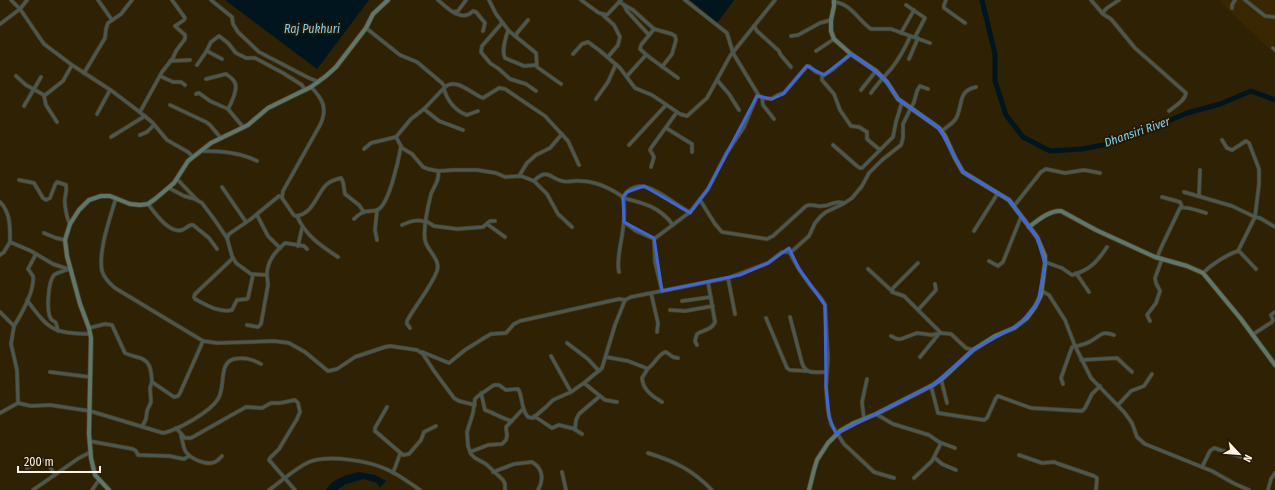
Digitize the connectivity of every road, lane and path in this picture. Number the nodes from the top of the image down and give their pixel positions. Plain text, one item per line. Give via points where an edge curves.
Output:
1 (12, 0) edge
2 (27, 0) edge
3 (98, 0) edge
4 (132, 0) edge
5 (172, 0) edge
6 (211, 0) edge
7 (388, 0) edge
8 (438, 0) edge
9 (466, 0) edge
10 (489, 0) edge
11 (582, 0) edge
12 (685, 0) edge
13 (775, 0) edge
14 (946, 0) edge
15 (1091, 0) edge
16 (1119, 0) edge
17 (1235, 0) edge
18 (1245, 0) edge
19 (620, 1) edge
20 (833, 1) edge
21 (624, 5) junction
22 (906, 5) dead end
23 (1232, 8) dead end
24 (20, 10) junction
25 (914, 10) junction
26 (454, 12) junction
27 (1102, 12) junction
28 (603, 15) junction
29 (1275, 17) edge
30 (112, 20) junction
31 (528, 20) dead end
32 (831, 20) junction
33 (502, 23) junction
34 (965, 23) dead end
35 (0, 24) edge
36 (754, 26) junction
37 (366, 28) junction
38 (654, 28) junction
39 (483, 30) dead end
40 (508, 30) junction
41 (901, 34) junction
42 (649, 35) junction
43 (791, 36) dead end
44 (516, 37) junction
45 (910, 37) junction
46 (916, 38) junction
47 (834, 39) junction
48 (930, 43) dead end
49 (207, 51) junction
50 (816, 51) dead end
51 (733, 53) junction
52 (574, 54) dead end
53 (851, 54) junction
54 (646, 55) junction
55 (608, 57) junction
56 (222, 59) dead end
57 (909, 59) dead end
58 (190, 60) dead end
59 (169, 61) junction
60 (616, 64) junction
61 (197, 65) dead end
62 (536, 65) junction
63 (72, 66) junction
64 (662, 67) junction
65 (791, 67) dead end
66 (876, 71) junction
67 (84, 73) junction
68 (822, 75) junction
69 (16, 76) dead end
70 (160, 76) junction
71 (627, 76) junction
72 (41, 77) dead end
73 (883, 77) junction
74 (678, 78) dead end
75 (206, 79) dead end
76 (717, 80) junction
77 (319, 82) junction
78 (561, 84) dead end
79 (185, 85) dead end
80 (311, 87) junction
81 (976, 87) dead end
82 (445, 88) junction
83 (928, 89) dead end
84 (34, 90) junction
85 (110, 90) junction
86 (305, 90) junction
87 (861, 90) dead end
88 (536, 91) dead end
89 (871, 93) dead end
90 (196, 94) dead end
91 (44, 95) junction
92 (760, 96) junction
93 (596, 99) dead end
94 (903, 102) junction
95 (170, 105) dead end
96 (24, 106) dead end
97 (666, 106) junction
98 (911, 107) junction
99 (228, 109) junction
100 (424, 109) junction
101 (739, 110) dead end
102 (478, 111) dead end
103 (1169, 111) dead end
104 (140, 112) junction
105 (678, 112) junction
106 (96, 114) dead end
107 (145, 116) junction
108 (774, 119) dead end
109 (57, 122) dead end
110 (154, 125) junction
111 (243, 127) junction
112 (666, 128) junction
113 (463, 130) dead end
114 (942, 130) junction
115 (562, 134) junction
116 (140, 135) dead end
117 (396, 137) junction
118 (111, 138) dead end
119 (221, 138) junction
120 (1222, 140) dead end
121 (629, 144) dead end
122 (833, 145) dead end
123 (401, 146) junction
124 (364, 149) dead end
125 (880, 150) junction
126 (203, 151) junction
127 (692, 152) dead end
128 (194, 157) junction
129 (257, 161) dead end
130 (579, 165) dead end
131 (651, 167) dead end
132 (1200, 170) dead end
133 (438, 171) junction
134 (1100, 173) dead end
135 (519, 176) junction
136 (177, 179) junction
137 (19, 180) dead end
138 (534, 181) junction
139 (222, 187) dead end
140 (169, 188) junction
141 (1184, 192) dead end
142 (998, 193) junction
143 (1200, 196) junction
144 (281, 197) junction
145 (623, 197) junction
146 (1162, 197) dead end
147 (118, 199) junction
148 (197, 200) junction
149 (700, 200) junction
150 (0, 202) edge
151 (844, 203) junction
152 (148, 204) junction
153 (1014, 206) junction
154 (1182, 207) junction
155 (377, 210) junction
156 (364, 212) junction
157 (690, 212) junction
158 (1206, 214) dead end
159 (256, 215) junction
160 (297, 216) junction
161 (1021, 217) junction
162 (1255, 217) junction
163 (354, 219) dead end
164 (426, 221) junction
165 (495, 221) dead end
166 (246, 222) junction
167 (624, 222) junction
168 (70, 224) junction
169 (487, 224) junction
170 (402, 225) dead end
171 (672, 225) junction
172 (572, 227) dead end
173 (1030, 227) junction
174 (1275, 227) edge
175 (302, 228) junction
176 (974, 231) dead end
177 (44, 233) dead end
178 (505, 237) dead end
179 (227, 238) junction
180 (654, 239) junction
181 (64, 240) junction
182 (378, 240) dead end
183 (10, 242) junction
184 (298, 246) junction
185 (1106, 247) dead end
186 (280, 248) junction
187 (217, 249) dead end
188 (307, 250) dead end
189 (1238, 250) junction
190 (790, 253) junction
191 (36, 254) junction
192 (0, 255) edge
193 (338, 257) dead end
194 (233, 258) junction
195 (1159, 258) junction
196 (989, 261) dead end
197 (1045, 262) junction
198 (918, 263) dead end
199 (868, 269) dead end
200 (1256, 269) dead end
201 (70, 270) junction
202 (619, 272) dead end
203 (1203, 273) junction
204 (267, 274) junction
205 (1076, 274) junction
206 (253, 275) junction
207 (728, 278) junction
208 (708, 282) junction
209 (935, 284) dead end
210 (662, 290) junction
211 (892, 291) junction
212 (1042, 291) junction
213 (1089, 292) dead end
214 (651, 293) junction
215 (711, 296) junction
216 (27, 300) junction
217 (625, 300) junction
218 (682, 302) dead end
219 (713, 306) junction
220 (670, 310) dead end
221 (918, 310) junction
222 (0, 312) edge
223 (1275, 312) edge
224 (735, 314) dead end
225 (790, 317) dead end
226 (766, 318) dead end
227 (1150, 321) dead end
228 (247, 325) dead end
229 (14, 326) junction
230 (89, 328) junction
231 (410, 328) dead end
232 (58, 331) junction
233 (657, 332) dead end
234 (90, 334) junction
235 (940, 334) junction
236 (1114, 335) dead end
237 (1252, 335) junction
238 (891, 336) dead end
239 (203, 341) junction
240 (567, 343) dead end
241 (697, 344) dead end
242 (1075, 346) junction
243 (973, 350) junction
244 (421, 351) junction
245 (551, 356) dead end
246 (606, 357) junction
247 (920, 357) dead end
248 (678, 358) dead end
249 (1081, 360) junction
250 (1274, 362) edge
251 (261, 364) dead end
252 (647, 369) junction
253 (599, 371) junction
254 (807, 371) junction
255 (50, 372) dead end
256 (826, 372) junction
257 (1132, 372) dead end
258 (1152, 374) dead end
259 (90, 377) junction
260 (867, 379) dead end
261 (941, 379) junction
262 (152, 382) junction
263 (584, 384) junction
264 (1063, 384) dead end
265 (931, 386) junction
266 (1100, 386) junction
267 (570, 392) junction
268 (481, 393) junction
269 (600, 396) junction
270 (617, 402) dead end
271 (662, 402) dead end
272 (947, 403) dead end
273 (18, 404) junction
274 (475, 405) junction
275 (1118, 405) junction
276 (387, 407) dead end
277 (522, 409) junction
278 (90, 411) junction
279 (0, 413) edge
280 (876, 414) junction
281 (534, 416) junction
282 (864, 419) junction
283 (512, 421) junction
284 (436, 426) dead end
285 (142, 427) junction
286 (176, 428) junction
287 (574, 429) junction
288 (582, 434) dead end
289 (836, 434) junction
290 (181, 435) junction
291 (89, 441) junction
292 (941, 443) junction
293 (956, 448) dead end
294 (90, 452) junction
295 (470, 452) junction
296 (648, 453) dead end
297 (400, 454) junction
298 (1019, 455) dead end
299 (189, 456) junction
300 (222, 456) dead end
301 (935, 458) junction
302 (1251, 460) dead end
303 (1202, 467) junction
304 (28, 468) dead end
305 (956, 470) dead end
306 (493, 472) junction
307 (562, 472) dead end
308 (393, 473) junction
309 (1275, 473) edge
310 (55, 475) junction
311 (894, 478) dead end
312 (914, 478) dead end
313 (284, 479) junction
314 (99, 480) junction
315 (1243, 489) edge
316 (33, 490) edge
317 (92, 490) edge
318 (109, 490) edge
319 (269, 490) edge
320 (294, 490) edge
321 (420, 490) edge
322 (505, 490) edge
323 (538, 490) edge
324 (566, 490) edge
325 (712, 490) edge
326 (809, 490) edge
327 (1096, 490) edge
328 (1249, 490) edge
329 (1268, 490) edge

1 - 24 street
2 - 24 street
3 - 30 street
4 - 30 street via 121,14
5 - 59 street via 185,18 175,26 186,37
6 - 77 street via 232,17 232,24 238,32 259,52
7 - 37 street via 373,14
8 - 26 street
9 - 26 street via 458,11
10 - 33 street
11 - 28 street
12 - 51 street via 726,34
13 - 36 street
14 - 34 street via 944,8
15 - 27 street
16 - 27 street
17 - 23 street
18 - 29 street via 1265,16
19 - 21 street
19 - 28 street via 610,13
20 - 32 street
20 - 41 street via 847,7 871,29 887,28
21 - 38 street
21 - 42 street
22 - 25 street
24 - 35 street
24 - 63 street via 44,44
25 - 41 street
25 - 46 street via 925,18
26 - 39 street via 459,16 476,12 485,23
27 - 103 street via 1135,48 1186,93 1182,101
28 - 55 street via 614,24 620,37 619,43
30 - 67 street via 107,26 105,38
31 - 44 street
32 - 43 street via 820,22 798,35
32 - 47 street
33 - 40 street
33 - 88 street via 482,46 481,52 510,79 526,84
36 - 51 street
36 - 65 street
37 - 77 street via 336,67
37 - 82 street via 400,55 417,62
38 - 42 street
38 - 64 street via 676,38 672,54
40 - 44 street
40 - 62 street via 503,56 524,66
41 - 45 street
42 - 54 street via 640,48
44 - 62 street via 536,53
45 - 46 street
45 - 73 street via 901,56
46 - 48 street
46 - 57 street
47 - 50 street
47 - 53 street
49 - 56 street
49 - 61 street
49 - 86 street via 211,42 220,37 236,53 246,58 255,58 283,73 302,85
51 - 76 street
51 - 92 street
52 - 55 street via 586,42
53 - 66 street
53 - 68 street
54 - 64 street
54 - 71 street
55 - 60 street
58 - 59 street
59 - 70 street
60 - 71 street
60 - 93 street via 606,86
62 - 78 street
63 - 67 street
63 - 91 street via 63,81
64 - 74 street
66 - 73 street
66 - 87 street
67 - 85 street
68 - 92 street via 807,66 784,93 771,99
68 - 125 street via 822,80 834,94 837,106 844,116 852,126 867,132 867,139
69 - 84 street
70 - 79 street
70 - 104 street
71 - 97 street via 635,88 652,95
72 - 84 street
73 - 89 street
73 - 94 street via 898,99
75 - 99 street via 226,74 235,82 236,87
76 - 101 street via 730,94
76 - 105 street via 707,98 687,116
77 - 80 street
80 - 86 street
80 - 144 street via 322,102 324,115
81 - 114 street via 965,92 956,119
82 - 100 street
82 - 102 street via 446,96 459,112 467,115
82 - 115 street via 446,85 458,84 483,98 501,88 540,112
83 - 98 street via 920,86
84 - 91 street
84 - 96 street
85 - 104 street
85 - 106 street
86 - 111 street via 268,108
90 - 99 street via 199,93
91 - 109 street via 46,104
92 - 108 street via 764,107
92 - 149 street via 757,96 742,131
94 - 98 street
94 - 125 street via 894,135
95 - 119 street via 206,122
97 - 105 street
97 - 121 street
98 - 114 street
98 - 151 street via 903,124 901,145 869,173 858,192
99 - 111 street
100 - 113 street via 439,120
100 - 117 street via 411,119
104 - 107 street
105 - 112 street
107 - 110 street
107 - 118 street
110 - 116 street
110 - 128 street via 167,140
111 - 119 street
112 - 127 street via 692,144
112 - 131 street via 650,150 654,157
114 - 142 street via 963,172
115 - 130 street
115 - 135 street via 550,148 527,163
117 - 123 street
117 - 124 street via 372,143
119 - 126 street
120 - 162 street via 1227,148 1232,150 1246,141 1249,143 1259,168
122 - 125 street via 860,168
123 - 133 street via 423,167
123 - 155 street via 389,192
126 - 128 street
126 - 129 street via 234,154
128 - 136 street via 185,164
132 - 143 street
133 - 135 street via 467,170 508,177
133 - 164 street via 439,177 431,195
134 - 153 street via 1084,170 1065,173 1046,169
135 - 138 street
136 - 140 street
136 - 148 street
137 - 168 street via 34,183 46,200 50,198 57,182 66,185 65,202 67,220
138 - 145 street via 548,175 562,182 586,181 605,186
138 - 172 street via 547,194 558,214
139 - 166 street
140 - 148 street
140 - 152 street
141 - 143 street
142 - 153 street
142 - 176 street
143 - 162 street via 1232,206
144 - 159 street
144 - 160 street
145 - 157 street via 634,187 644,186
145 - 167 street
145 - 171 street via 656,209
146 - 154 street via 1180,202
147 - 152 street via 140,205
147 - 168 street via 101,196 89,200
147 - 239 street via 107,228 102,264 104,276 115,288
148 - 179 street via 202,203
149 - 151 street via 722,232 767,239 809,205
149 - 157 street
150 - 183 street via 7,212
151 - 190 street via 826,212 815,223 809,236
152 - 187 street via 168,226 181,230 193,226 209,238
153 - 161 street
154 - 158 street
154 - 195 street via 1160,250
155 - 156 street
155 - 182 street via 375,230
156 - 160 street via 345,194 343,180 340,178 328,183 310,208
156 - 163 street
157 - 171 street
159 - 166 street
159 - 186 street via 268,236
160 - 175 street
161 - 173 street
161 - 196 street via 1003,262 998,266
162 - 174 street
162 - 189 street
164 - 169 street via 437,226 458,229 483,227
164 - 170 street via 412,221
164 - 231 street via 425,242 437,263 437,270 407,321
165 - 169 street
166 - 179 street
167 - 180 street
167 - 202 street
168 - 181 street
169 - 178 street
171 - 180 street
173 - 195 street via 1051,213 1061,211
173 - 197 street via 1037,237
175 - 184 street
175 - 193 street
177 - 181 street
179 - 194 street
180 - 210 street via 655,262
181 - 201 street
183 - 191 street
183 - 192 street
184 - 186 street via 286,242
184 - 188 street via 304,246
185 - 205 street via 1094,264
186 - 204 street via 268,262
189 - 200 street
189 - 203 street
190 - 207 street via 782,252 768,263
190 - 256 street via 825,305 828,358
191 - 201 street
191 - 216 street via 28,269 34,280
194 - 206 street
194 - 206 street via 195,294 195,299 214,309 232,310 237,300 248,298
195 - 203 street
195 - 227 street via 1155,278 1160,291 1156,303 1147,315
197 - 205 street via 1062,268 1069,274
197 - 212 street
198 - 211 street
199 - 211 street
201 - 230 street
201 - 232 street via 55,274 49,288 50,317 56,323
203 - 237 street
204 - 206 street
204 - 228 street via 268,289 261,324 258,327
205 - 213 street
207 - 208 street
207 - 224 street
208 - 210 street
208 - 215 street
209 - 221 street via 936,290
210 - 214 street
211 - 221 street via 903,295
212 - 242 street via 1046,292 1065,320
212 - 243 street via 1035,308 1020,324
214 - 217 street
214 - 233 street via 658,323
215 - 218 street
215 - 219 street
216 - 229 street
216 - 232 street via 40,318
217 - 244 street via 619,299 520,321 506,333 491,334 484,338 450,363
217 - 246 street
219 - 220 street via 685,311
219 - 241 street via 714,323 710,329 697,334 694,341
221 - 235 street
222 - 229 street
223 - 237 street via 1271,315 1272,322
225 - 254 street via 802,363
226 - 254 street via 787,368
229 - 273 street via 11,344 17,370
230 - 234 street
230 - 262 street via 112,325 128,355 149,363
232 - 234 street
234 - 259 street
235 - 238 street via 917,333 900,339
235 - 243 street via 951,334 966,348
235 - 247 street
236 - 242 street via 1100,334 1091,341
237 - 250 street
239 - 244 street via 289,343 328,371 337,369 355,357 384,347
239 - 262 street via 178,396 174,397
240 - 253 street
242 - 249 street
242 - 264 street via 1071,348 1061,378
243 - 261 street
244 - 274 street via 454,398
245 - 267 street
246 - 252 street via 628,361
246 - 253 street
248 - 252 street via 663,352
249 - 257 street via 1117,358
249 - 266 street via 1091,378
251 - 286 street via 245,357 228,362 224,369 222,390 218,399 207,411
252 - 271 street via 642,378 644,386 652,396
253 - 263 street
254 - 256 street
255 - 259 street
256 - 289 street via 828,410
258 - 275 street via 1144,386 1131,391
259 - 278 street
260 - 282 street via 862,402
261 - 265 street
261 - 272 street
262 - 285 street via 151,402
263 - 267 street
263 - 269 street
265 - 266 street via 938,413 984,420 988,418 998,396 1031,408 1082,411
265 - 280 street
266 - 275 street
267 - 281 street via 553,400
268 - 274 street via 475,399
268 - 277 street via 494,385 506,390 518,389
268 - 283 street via 485,410
269 - 270 street via 605,400
269 - 287 street via 579,414
273 - 278 street via 50,405
273 - 279 street
274 - 295 street via 467,432
275 - 303 street via 1132,423 1135,435 1142,443
276 - 297 street via 375,431
277 - 281 street via 528,417
277 - 283 street
278 - 285 street
278 - 291 street
280 - 282 street
280 - 292 street via 893,424 929,435
281 - 287 street via 552,428 559,425
282 - 289 street
283 - 295 street via 506,427 507,436 502,444 488,445
284 - 297 street via 423,433 409,454
285 - 286 street via 163,433
286 - 290 street
287 - 288 street
289 - 311 street via 874,472
289 - 326 street via 817,460
290 - 299 street
290 - 313 street via 191,438 246,407 262,408 271,403 280,404 295,400 298,403 299,416 269,460
291 - 294 street
291 - 299 street via 133,449 138,455 184,459
292 - 293 street
292 - 301 street
294 - 310 street
294 - 314 street via 93,469
295 - 306 street
296 - 325 street via 683,466
297 - 308 street
298 - 327 street via 1042,463 1054,462 1094,476 1097,478
299 - 300 street via 210,463 214,463
301 - 305 street
301 - 312 street
302 - 303 street via 1214,448
303 - 315 street
304 - 310 street via 42,460 46,461
306 - 322 street via 503,480
306 - 323 street via 514,464 532,462 542,474
307 - 324 street
308 - 313 street via 381,467 358,462 319,459 305,464
308 - 321 street
309 - 329 street
310 - 316 street
313 - 319 street
313 - 320 street
314 - 317 street
314 - 318 street
315 - 328 street

